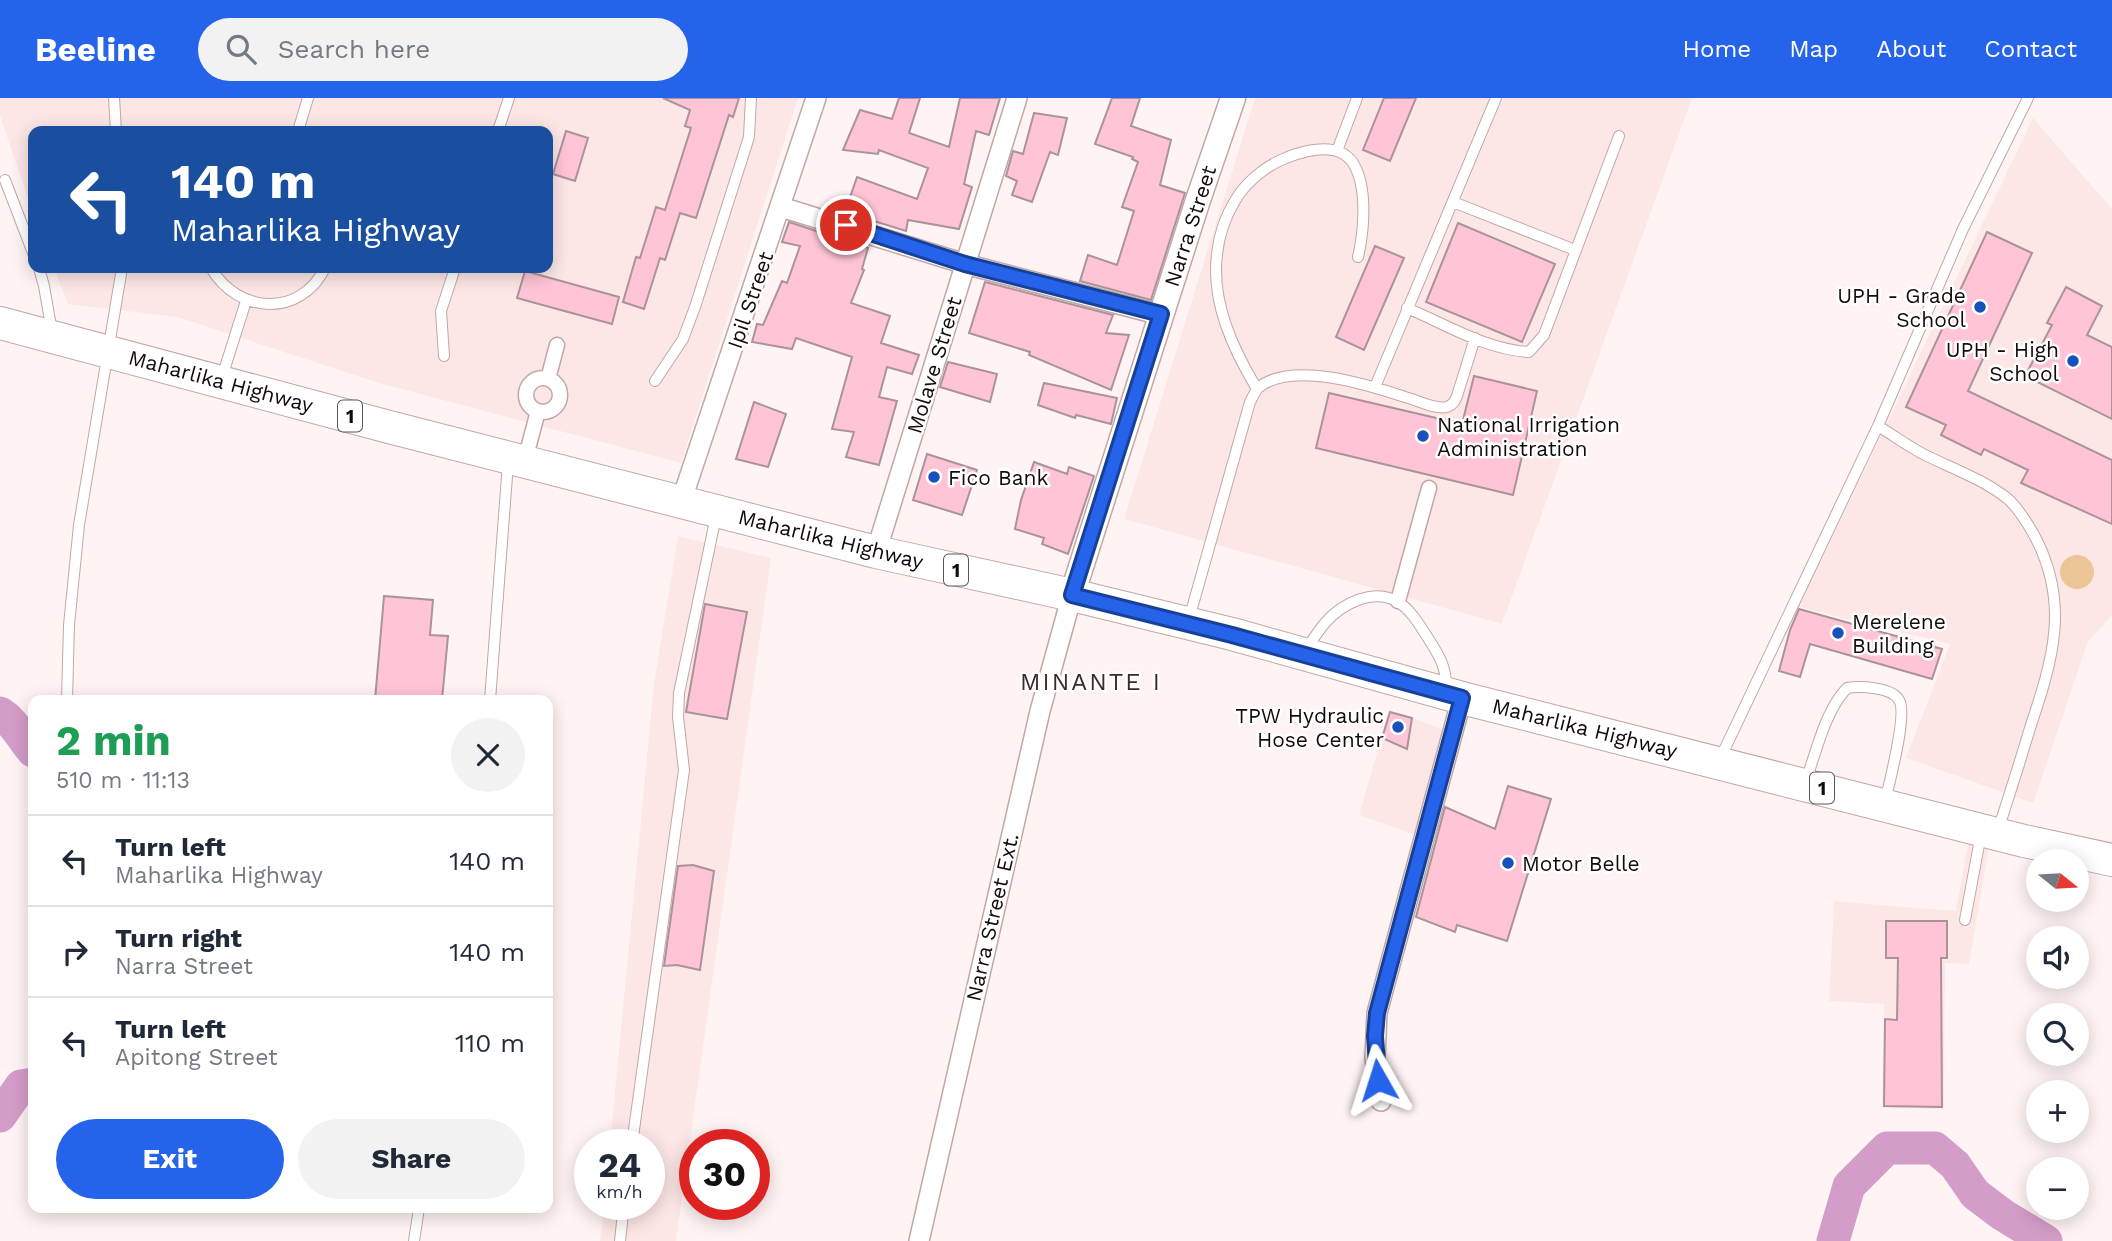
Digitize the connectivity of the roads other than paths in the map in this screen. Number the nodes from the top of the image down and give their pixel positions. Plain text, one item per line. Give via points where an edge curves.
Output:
1 (114, 98) edge
2 (308, 98) edge
3 (509, 98) edge
4 (751, 98) edge
5 (817, 98) edge
6 (1017, 98) edge
7 (1233, 98) edge
8 (1357, 98) edge
9 (1496, 98) edge
10 (2028, 98) edge
11 (116, 126) edge
12 (300, 126) edge
13 (500, 126) edge
14 (1619, 136) dead end
15 (1337, 151) junction
16 (5, 180) dead end
17 (1453, 202) junction
18 (781, 207) junction
19 (28, 240) edge
20 (1575, 250) junction
21 (1358, 257) dead end
22 (965, 264) junction
23 (40, 273) edge
24 (121, 273) edge
25 (215, 273) edge
26 (322, 273) edge
27 (453, 273) edge
28 (246, 301) junction
29 (1407, 308) junction
30 (1161, 314) junction
31 (10, 326) edge
32 (52, 336) junction
33 (1475, 338) junction
34 (557, 345) dead end
35 (107, 350) junction
36 (443, 356) dead end
37 (548, 379) junction
38 (655, 381) dead end
39 (221, 382) junction
40 (1375, 387) junction
41 (1257, 389) junction
42 (538, 411) junction
43 (1878, 426) junction
44 (517, 458) junction
45 (1429, 488) dead end
46 (681, 502) junction
47 (717, 510) junction
48 (876, 552) junction
49 (1072, 595) junction
50 (1398, 601) junction
51 (1188, 624) junction
52 (1304, 653) junction
53 (67, 695) edge
54 (492, 695) edge
55 (1454, 695) junction
56 (1719, 762) junction
57 (1804, 784) junction
58 (1885, 805) junction
59 (1989, 832) junction
60 (2107, 859) edge
61 (1965, 920) dead end
62 (1381, 1101) dead end
63 (634, 1129) edge
64 (418, 1213) edge
65 (622, 1220) edge
66 (414, 1241) edge
67 (620, 1241) edge
68 (919, 1241) edge

1 - 11 lane
2 - 12 lane
3 - 13 lane
4 - 38 lane via 749,137 695,307 683,339
5 - 18 street, Ipil Street
6 - 22 street, Molave Street
7 - 30 street, Narra Street
8 - 15 lane
9 - 17 lane
10 - 43 lane via 1963,229
14 - 20 lane
15 - 21 lane via 1352,162 1360,183 1363,206
15 - 41 lane via 1309,150 1262,171 1227,216 1216,256 1218,293 1240,361
16 - 19 lane
17 - 20 lane
17 - 29 lane
18 - 22 street
18 - 46 street, Ipil Street
20 - 33 lane via 1544,335 1530,352
22 - 30 street
22 - 48 street, Molave Street
23 - 32 lane
24 - 35 lane
25 - 28 lane via 225,287
26 - 28 lane via 296,298 272,304
27 - 36 lane via 441,311
28 - 39 lane
29 - 33 lane
29 - 40 lane
30 - 49 street, Narra Street
31 - 32 highway, Maharlika Highway / 1
32 - 35 highway, Maharlika Highway / 1
33 - 40 lane via 1455,402 1448,407
34 - 37 street
35 - 39 highway, Maharlika Highway / 1
35 - 53 lane via 79,525
37 - 42 street via 534,381 527,390 529,403
37 - 42 street via 559,388 560,400 552,410
39 - 44 highway, Maharlika Highway / 1
40 - 41 lane via 1293,376
41 - 51 lane
42 - 44 street
43 - 56 lane
43 - 59 lane via 2009,500 2040,546 2049,572 2054,644 2045,682
44 - 46 highway, Maharlika Highway / 1
44 - 54 lane
45 - 50 street
46 - 47 highway, Maharlika Highway / 1
47 - 48 highway, Maharlika Highway / 1
47 - 63 lane via 679,693 684,770
48 - 49 highway, Maharlika Highway / 1
49 - 51 highway, Maharlika Highway / 1
49 - 68 street, Narra Street Ext. via 1037,724
50 - 52 lane via 1378,597 1353,602 1323,624
50 - 55 lane via 1440,657
51 - 52 highway, Maharlika Highway / 1
52 - 55 highway, Maharlika Highway / 1
55 - 56 highway, Maharlika Highway / 1
55 - 62 street via 1377,1013 1375,1058
56 - 57 highway, Maharlika Highway / 1
57 - 58 highway, Maharlika Highway / 1
57 - 58 lane via 1840,695 1847,688 1877,689 1893,694 1902,709
58 - 59 highway, Maharlika Highway / 1
59 - 60 highway, Maharlika Highway / 1
59 - 61 lane
64 - 66 lane
65 - 67 lane

